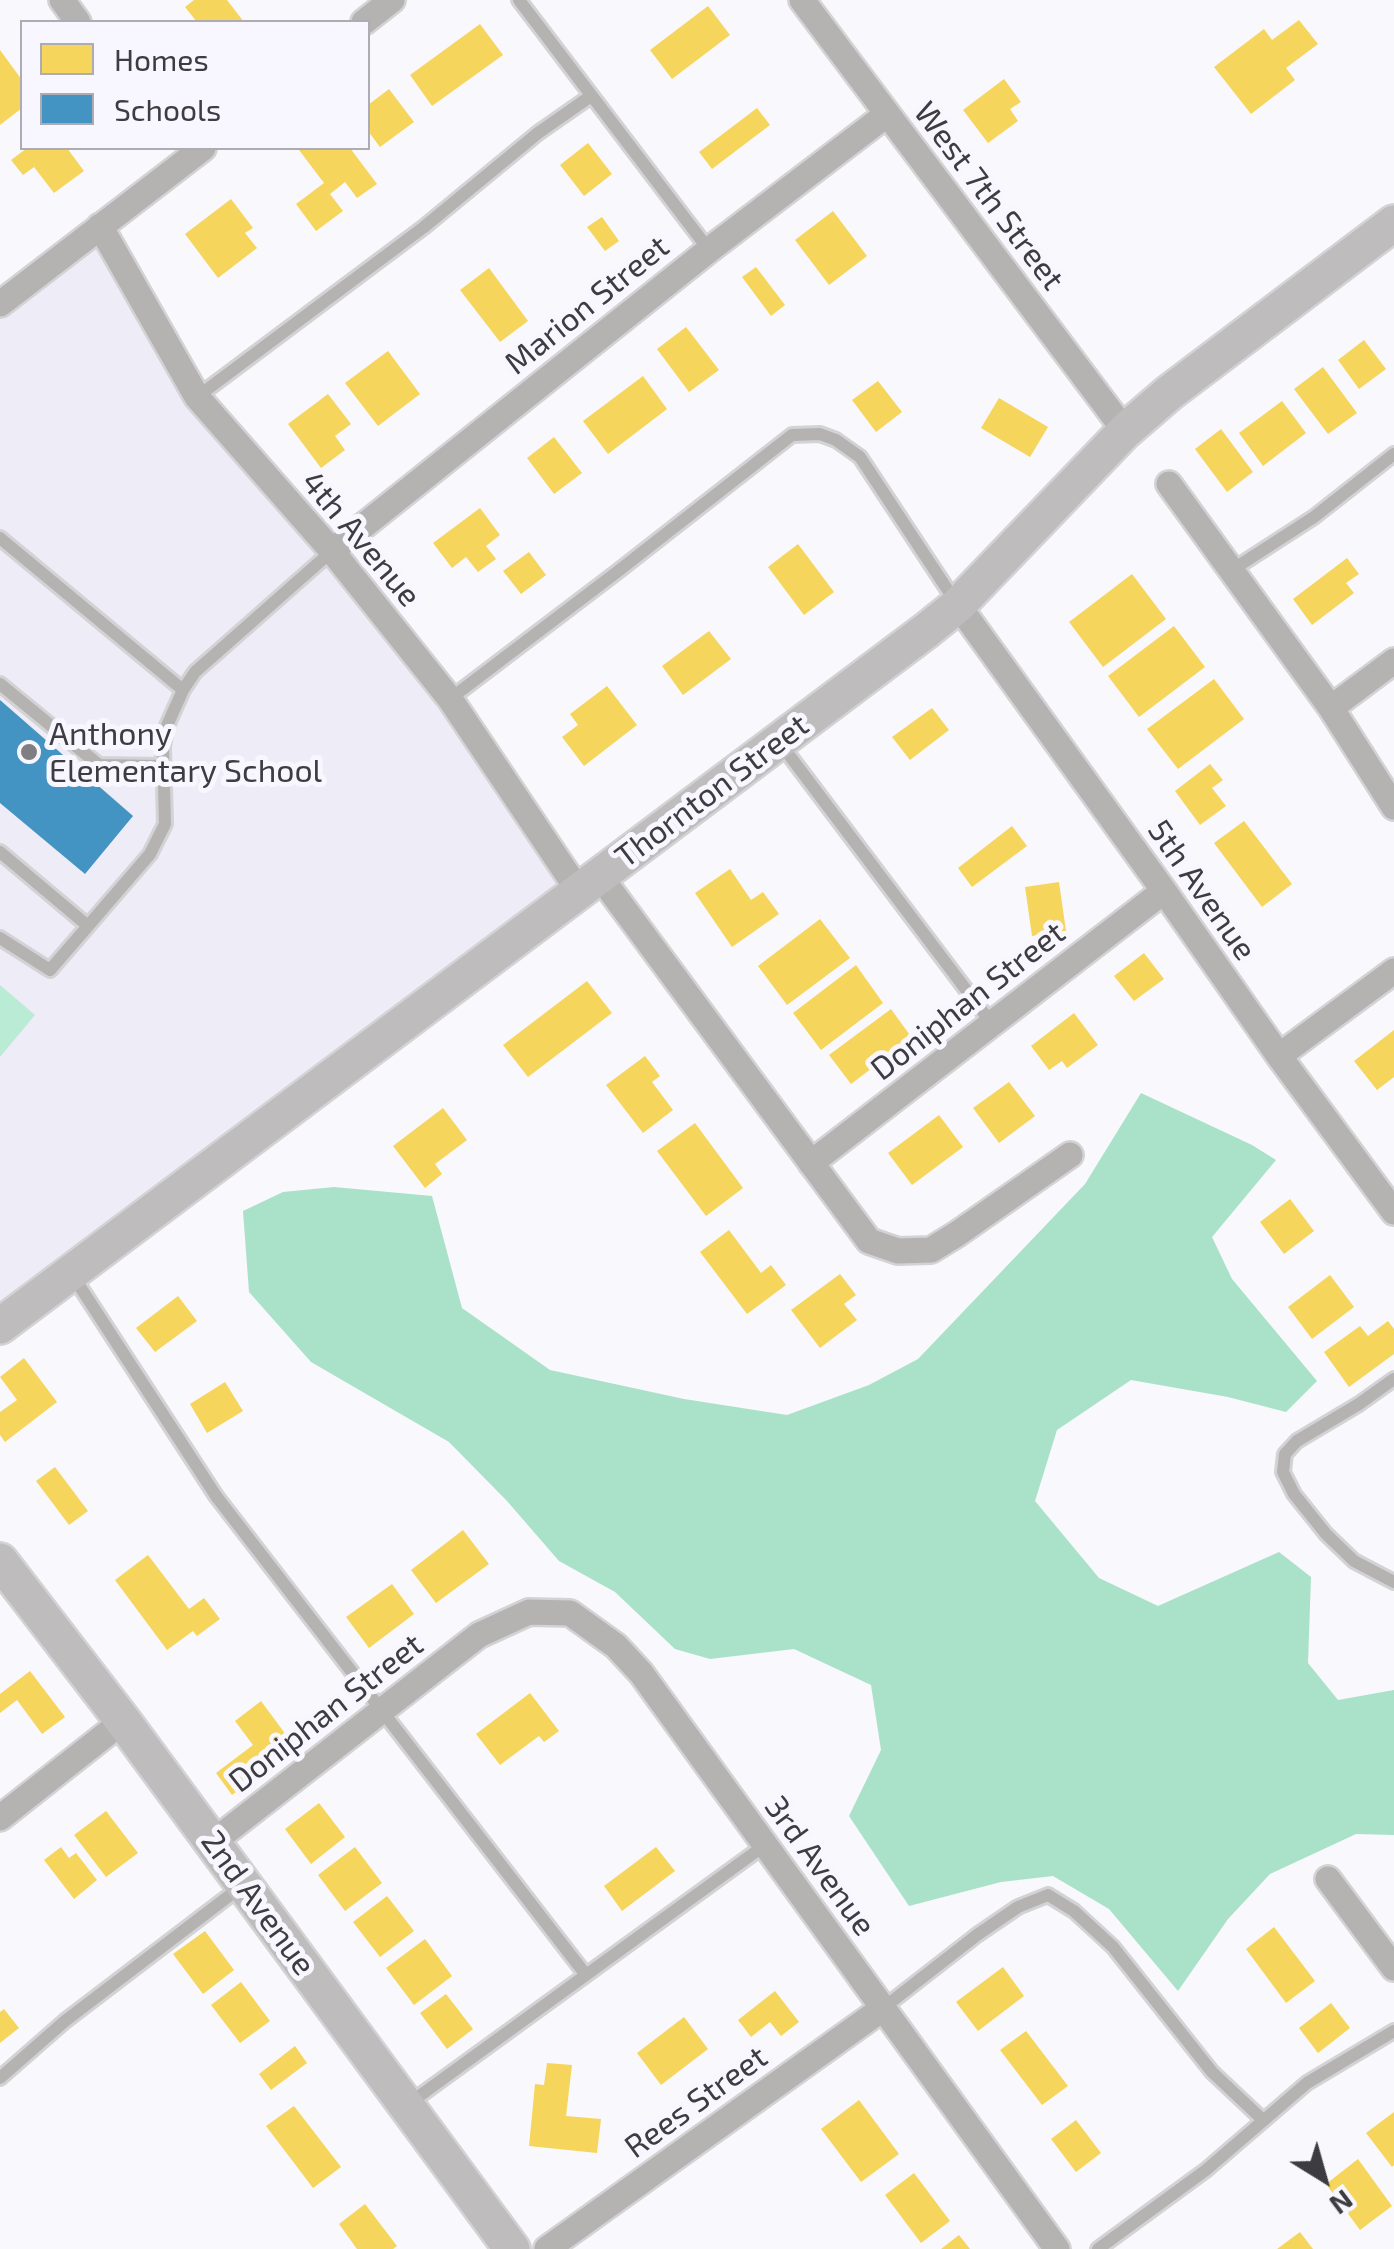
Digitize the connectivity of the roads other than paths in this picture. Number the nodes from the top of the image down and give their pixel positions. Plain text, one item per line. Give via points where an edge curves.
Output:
1 (392, 0) edge
2 (519, 0) edge
3 (802, 0) edge
4 (367, 20) edge
5 (591, 96) junction
6 (886, 114) junction
7 (174, 156) edge
8 (1394, 223) edge
9 (100, 226) junction
10 (709, 250) junction
11 (0, 304) edge
12 (197, 397) junction
13 (1125, 431) junction
14 (1394, 454) edge
15 (1169, 484) dead end
16 (0, 538) edge
17 (332, 551) junction
18 (1232, 570) junction
19 (958, 605) junction
20 (1394, 662) edge
21 (0, 684) edge
22 (183, 690) junction
23 (450, 699) junction
24 (1331, 708) junction
25 (778, 741) junction
26 (162, 766) junction
27 (1394, 807) edge
28 (0, 852) edge
29 (589, 883) junction
30 (1164, 891) junction
31 (88, 926) junction
32 (0, 938) edge
33 (1394, 970) edge
34 (992, 1024) junction
35 (1279, 1056) junction
36 (1070, 1154) dead end
37 (811, 1163) junction
38 (1394, 1212) edge
39 (71, 1272) junction
40 (0, 1326) edge
41 (1394, 1379) edge
42 (1, 1566) edge
43 (1394, 1582) edge
44 (479, 1635) joint
45 (381, 1712) junction
46 (124, 1721) junction
47 (0, 1818) edge
48 (213, 1842) junction
49 (765, 1845) junction
50 (1328, 1879) dead end
51 (244, 1885) junction
52 (1394, 1968) edge
53 (586, 1974) junction
54 (882, 2009) junction
55 (1394, 2031) edge
56 (0, 2078) edge
57 (406, 2105) junction
58 (1263, 2120) junction
59 (512, 2249) edge
60 (547, 2249) edge
61 (1058, 2249) edge
62 (1098, 2249) edge

1 - 4 street
2 - 5 lane
3 - 6 street, West 7th Street
5 - 10 lane
5 - 12 lane
6 - 10 street, Marion Street
6 - 13 street, West 7th Street
7 - 9 street
8 - 13 street, Thornton Street
9 - 11 street
9 - 12 street, 4th Avenue
10 - 17 street, Marion Street
12 - 17 street, 4th Avenue
13 - 19 street, Thornton Street
14 - 18 lane
15 - 18 street
16 - 22 lane
17 - 22 lane
17 - 23 street, 4th Avenue
18 - 24 street
19 - 23 lane via 860,457 820,434 792,435
19 - 25 street, Thornton Street
19 - 30 street, 5th Avenue
20 - 24 street
21 - 26 lane via 100,766
22 - 26 lane via 166,728
23 - 29 street, 4th Avenue
24 - 27 street
25 - 29 street, Thornton Street
25 - 34 lane
26 - 31 lane via 166,808 158,841
28 - 31 lane
29 - 37 street, 4th Avenue
29 - 39 street, Thornton Street
30 - 34 street, Doniphan Street
30 - 35 street, 5th Avenue
31 - 32 lane via 50,970
33 - 35 street
34 - 37 street, Doniphan Street
35 - 38 street, 5th Avenue
36 - 37 street, 4th Avenue via 930,1250 898,1251 869,1240
39 - 40 street, Thornton Street
39 - 45 lane via 216,1496
41 - 43 lane via 1297,1441 1285,1454 1283,1472 1326,1534 1354,1561
42 - 46 street, 2nd Avenue
44 - 45 street, Doniphan Street
44 - 49 street, 3rd Avenue via 529,1612 570,1613 616,1646
45 - 48 street, Doniphan Street
45 - 53 lane
46 - 47 street
46 - 48 street, 2nd Avenue
48 - 51 street, 2nd Avenue
49 - 53 lane
49 - 54 street, 3rd Avenue
50 - 52 street
51 - 56 lane
51 - 57 street, 2nd Avenue
53 - 57 lane
54 - 58 lane via 977,1935 1048,1895 1113,1947 1212,2072
54 - 60 street, Rees Street
54 - 61 street, 3rd Avenue
55 - 58 lane via 1307,2083
57 - 59 street, 2nd Avenue
58 - 62 lane

